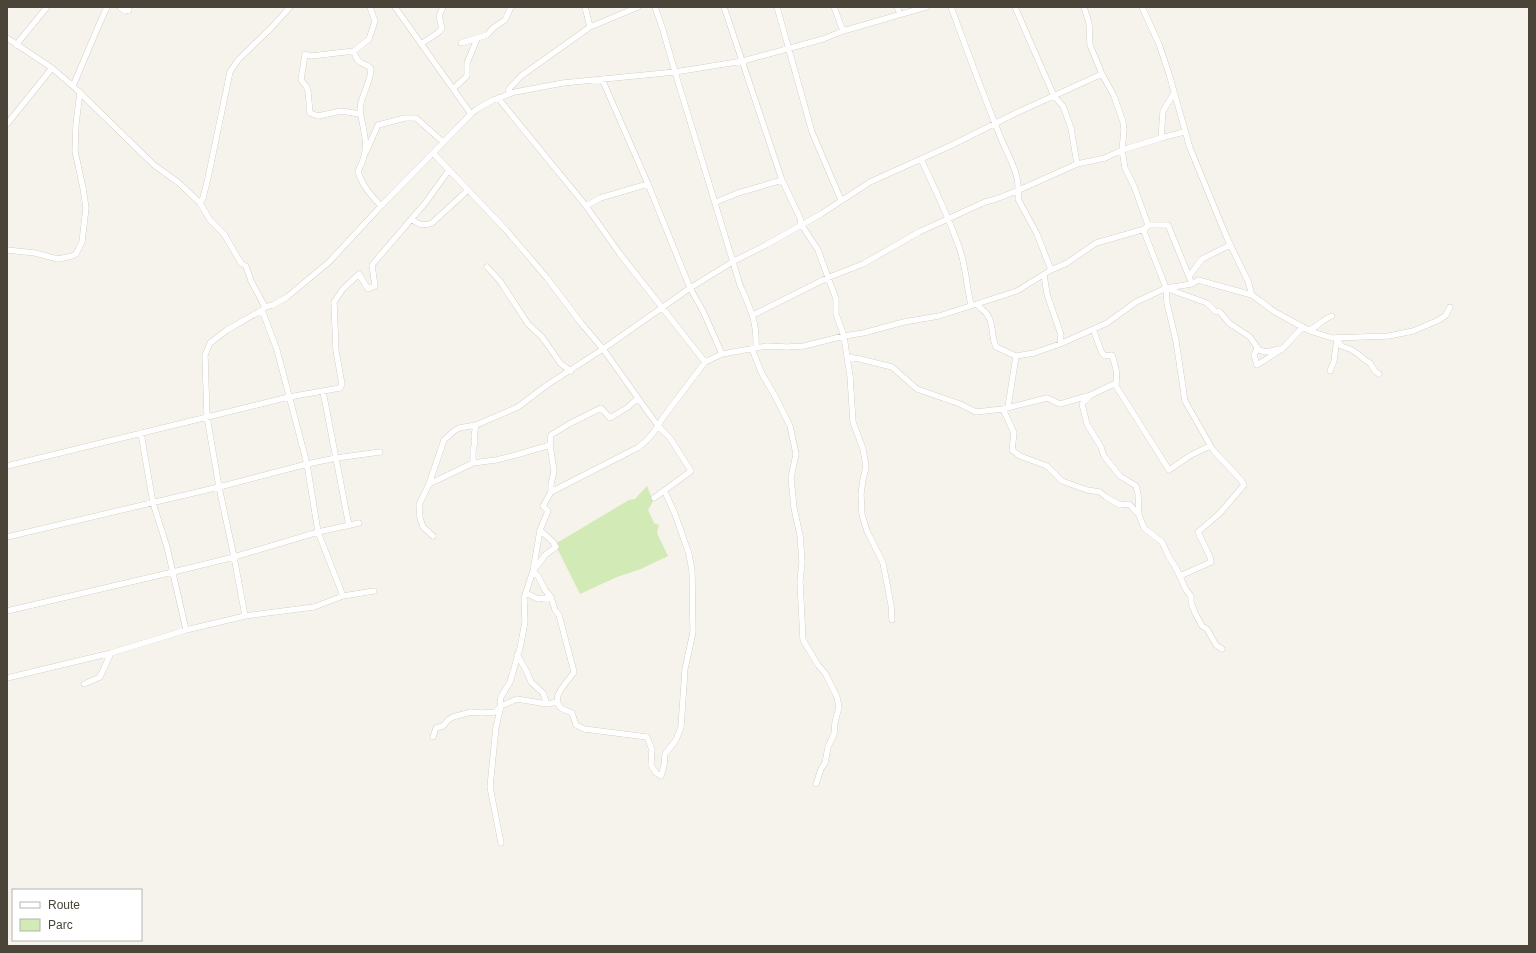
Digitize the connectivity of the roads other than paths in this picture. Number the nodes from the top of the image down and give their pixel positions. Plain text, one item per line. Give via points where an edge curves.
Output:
1 (47, 7) edge
2 (108, 7) edge
3 (120, 7) edge
4 (290, 7) edge
5 (370, 7) edge
6 (395, 7) edge
7 (444, 7) edge
8 (511, 7) edge
9 (585, 7) edge
10 (638, 7) edge
11 (655, 7) edge
12 (724, 7) edge
13 (777, 7) edge
14 (834, 7) edge
15 (897, 7) edge
16 (926, 7) edge
17 (951, 7) edge
18 (1015, 7) edge
19 (1084, 7) edge
20 (1142, 7) edge
21 (129, 10) dead end
22 (900, 14) junction
23 (590, 27) junction
24 (843, 31) junction
25 (7, 38) edge
26 (477, 39) junction
27 (461, 43) dead end
28 (422, 44) junction
29 (16, 45) junction
30 (788, 48) junction
31 (354, 51) junction
32 (743, 61) junction
33 (52, 68) junction
34 (675, 72) junction
35 (1102, 74) junction
36 (602, 80) junction
37 (73, 86) junction
38 (454, 88) junction
39 (80, 92) junction
40 (1174, 93) junction
41 (508, 94) junction
42 (1054, 96) junction
43 (498, 98) junction
44 (360, 114) junction
45 (471, 114) junction
46 (995, 123) junction
47 (7, 124) edge
48 (1184, 132) junction
49 (1161, 138) junction
50 (443, 142) junction
51 (1122, 150) junction
52 (433, 153) junction
53 (365, 154) junction
54 (921, 159) junction
55 (1077, 164) junction
56 (449, 170) junction
57 (782, 180) junction
58 (648, 184) junction
59 (468, 190) junction
60 (1019, 190) junction
61 (841, 200) junction
62 (716, 202) junction
63 (200, 203) junction
64 (381, 206) junction
65 (586, 206) junction
66 (948, 218) junction
67 (411, 219) junction
68 (801, 224) junction
69 (1146, 227) junction
70 (1230, 245) junction
71 (7, 250) edge
72 (734, 261) junction
73 (487, 267) dead end
74 (1051, 270) junction
75 (1044, 275) junction
76 (1190, 275) junction
77 (827, 278) junction
78 (1192, 284) junction
79 (690, 288) junction
80 (1166, 288) junction
81 (1252, 295) junction
82 (974, 305) junction
83 (1450, 307) dead end
84 (264, 308) junction
85 (662, 308) junction
86 (753, 315) junction
87 (1332, 316) dead end
88 (1303, 327) junction
89 (1092, 329) junction
90 (1310, 331) junction
91 (844, 336) junction
92 (1337, 338) junction
93 (1060, 344) junction
94 (1255, 344) junction
95 (754, 348) junction
96 (603, 349) junction
97 (1282, 349) junction
98 (722, 354) junction
99 (1016, 356) junction
100 (847, 357) junction
101 (705, 362) junction
102 (571, 370) junction
103 (1330, 371) dead end
104 (1379, 374) dead end
105 (1116, 383) junction
106 (323, 391) junction
107 (1091, 395) junction
108 (289, 397) junction
109 (638, 398) junction
110 (1005, 408) junction
111 (207, 417) junction
112 (476, 425) junction
113 (658, 426) junction
114 (141, 432) junction
115 (550, 445) junction
116 (1210, 446) junction
117 (380, 452) dead end
118 (336, 458) junction
119 (473, 463) junction
120 (308, 464) junction
121 (7, 466) edge
122 (429, 484) junction
123 (218, 487) junction
124 (551, 492) junction
125 (665, 492) junction
126 (654, 498) dead end
127 (153, 503) junction
128 (1139, 515) junction
129 (359, 523) dead end
130 (349, 526) junction
131 (540, 530) junction
132 (318, 532) junction
133 (433, 536) dead end
134 (7, 537) edge
135 (234, 557) junction
136 (533, 571) junction
137 (173, 572) junction
138 (1180, 576) junction
139 (374, 591) dead end
140 (526, 593) junction
141 (343, 596) junction
142 (551, 597) junction
143 (7, 611) edge
144 (245, 616) junction
145 (892, 620) dead end
146 (186, 630) junction
147 (1222, 649) dead end
148 (111, 653) junction
149 (517, 655) junction
150 (7, 678) edge
151 (84, 684) dead end
152 (558, 702) junction
153 (547, 704) junction
154 (501, 706) junction
155 (432, 737) dead end
156 (816, 784) dead end
157 (501, 843) dead end

1 - 29 street
2 - 37 street
3 - 21 street via 125,12
4 - 63 street via 238,60 230,72 208,178
5 - 31 street via 375,21 369,39
6 - 28 street
7 - 28 street via 439,16 442,28
8 - 26 street via 505,20 487,35
9 - 23 street
10 - 23 street
11 - 34 street
12 - 32 street
13 - 30 street
14 - 24 street
15 - 22 street
16 - 22 street
17 - 46 street
18 - 42 street
19 - 35 street via 1089,22 1090,45
20 - 40 street via 1159,44
22 - 24 street
23 - 41 street via 521,76 509,89
24 - 30 street
25 - 29 street
26 - 27 street
26 - 38 street via 467,63 467,76
28 - 38 street
29 - 33 street
30 - 32 street
30 - 61 street via 812,132
31 - 44 street via 357,61 371,69
31 - 44 street via 311,56 305,54 301,80 308,91 310,113 318,116 341,111
32 - 34 street
32 - 57 street
33 - 37 street
33 - 47 street
34 - 36 street
34 - 62 street
35 - 42 street
35 - 51 street via 1114,96 1123,122
36 - 41 street
36 - 58 street
37 - 39 street
38 - 45 street
39 - 63 street via 154,165 179,183
39 - 71 street via 75,152 86,208 82,242 76,254 58,259
40 - 48 street
40 - 49 street via 1164,111
41 - 43 street
42 - 46 street
42 - 55 street via 1063,106 1071,128
43 - 45 street
43 - 65 street
44 - 53 street via 366,137
45 - 50 street
46 - 54 street
46 - 60 street via 1014,170
48 - 49 street
48 - 70 street
49 - 51 street
50 - 52 street
50 - 53 street via 416,118 405,118 378,125
51 - 55 street via 1105,158
51 - 69 street via 1125,168 1134,186
52 - 56 street
52 - 64 street
53 - 64 street via 358,171 359,176 366,189
54 - 61 street via 870,182
54 - 66 street
55 - 60 street
56 - 59 street
56 - 67 street
57 - 62 street
57 - 68 street
58 - 65 street via 600,198
58 - 79 street
59 - 67 street via 432,223 425,226
59 - 96 street via 530,256
60 - 66 street
60 - 74 street via 1018,199
61 - 68 street
62 - 72 street
63 - 84 street via 246,266
64 - 84 street via 329,262 287,297
65 - 85 street
66 - 77 street via 863,264
66 - 82 street via 964,263 967,287
67 - 106 street via 372,265 375,286 368,289 359,274 334,302 336,351 342,384 340,388
68 - 72 street
68 - 77 street via 818,250
69 - 74 street via 1096,243
69 - 76 street via 1168,224
69 - 80 street
70 - 76 street via 1202,259
70 - 81 street
72 - 79 street
72 - 86 street via 740,285
73 - 102 street via 500,281 528,324 542,337 561,364
74 - 75 street
75 - 82 street via 1017,291
75 - 93 street via 1047,294 1061,335
76 - 78 street
77 - 86 street
77 - 91 street via 836,299 836,314
78 - 80 street
78 - 81 street via 1198,280
79 - 85 street
79 - 98 street
80 - 89 street via 1136,302 1107,323
80 - 94 street via 1207,303 1215,311 1220,312 1229,323 1250,337
80 - 116 street via 1185,401
81 - 88 street via 1275,312
82 - 91 street via 939,316
82 - 99 street via 988,314 996,347
83 - 92 street via 1446,315 1439,320 1413,331 1389,336
84 - 108 street
84 - 111 street via 227,330 207,349
85 - 96 street
85 - 101 street
86 - 95 street via 756,329
87 - 90 street via 1324,319
88 - 90 street
88 - 97 street
89 - 93 street
89 - 105 street via 1102,353 1105,356 1112,356 1116,364
90 - 92 street
91 - 95 street via 804,346
91 - 100 street
92 - 103 street
92 - 104 street via 1341,346 1360,355
93 - 99 street
94 - 97 street via 1259,350 1266,352
94 - 97 street via 1257,349 1254,355 1257,365
95 - 98 street
95 - 156 street via 762,374 790,426 796,454 791,478 800,535 803,640 834,689 839,707 834,734
96 - 102 street
96 - 109 street
98 - 101 street
99 - 110 street
100 - 110 street via 892,367 917,389 976,412
100 - 145 street via 853,422 863,449 866,467 861,494 862,515 883,563
101 - 113 street
102 - 112 street via 518,407
105 - 107 street
105 - 116 street via 1169,470 1191,454
106 - 108 street
106 - 118 street
107 - 110 street via 1060,404 1047,398
107 - 128 street via 1082,404 1087,424 1101,446 1104,456 1120,476 1136,486
108 - 111 street
108 - 120 street
109 - 113 street
109 - 115 street via 610,418 601,408 569,424 552,435
110 - 128 street via 1014,433 1012,450 1020,456 1047,466 1062,481 1100,492 1120,505 1129,504
111 - 114 street
111 - 123 street
112 - 119 street via 472,450
112 - 122 street via 459,428 446,437
113 - 124 street via 649,439 639,447
113 - 125 street via 670,438 691,470
114 - 121 street
114 - 127 street
115 - 119 street via 516,456
115 - 124 street via 554,471
116 - 138 street via 1244,485 1220,513 1198,532 1211,562
117 - 118 street
118 - 120 street
118 - 130 street
119 - 122 street
120 - 123 street
120 - 132 street
122 - 133 street via 419,505 420,518 423,527
123 - 127 street
123 - 135 street
124 - 131 street via 543,506 548,510
125 - 126 street
125 - 152 street via 689,554 692,570 693,632 685,669 681,727 676,740 665,754 660,776 651,765 652,750 647,737 584,729 576,724 572,713 560,708
127 - 134 street
127 - 137 street
128 - 138 street via 1144,528 1162,542
129 - 130 street
130 - 132 street
131 - 136 street
131 - 136 street via 556,547 545,555
132 - 135 street
132 - 141 street
135 - 137 street
135 - 144 street
136 - 140 street
136 - 142 street
137 - 143 street
137 - 146 street
138 - 147 street via 1191,596 1195,613 1202,626
139 - 141 street
140 - 142 street via 538,599
140 - 149 street via 525,622
141 - 144 street via 314,607
142 - 152 street via 562,626 574,672 560,689
144 - 146 street
146 - 148 street
148 - 150 street
148 - 151 street via 100,677
149 - 153 street via 531,682 543,693
149 - 154 street via 510,682 501,697
152 - 153 street
153 - 154 street via 517,699
154 - 155 street via 495,712 471,712 450,718 436,728
154 - 157 street via 490,780

